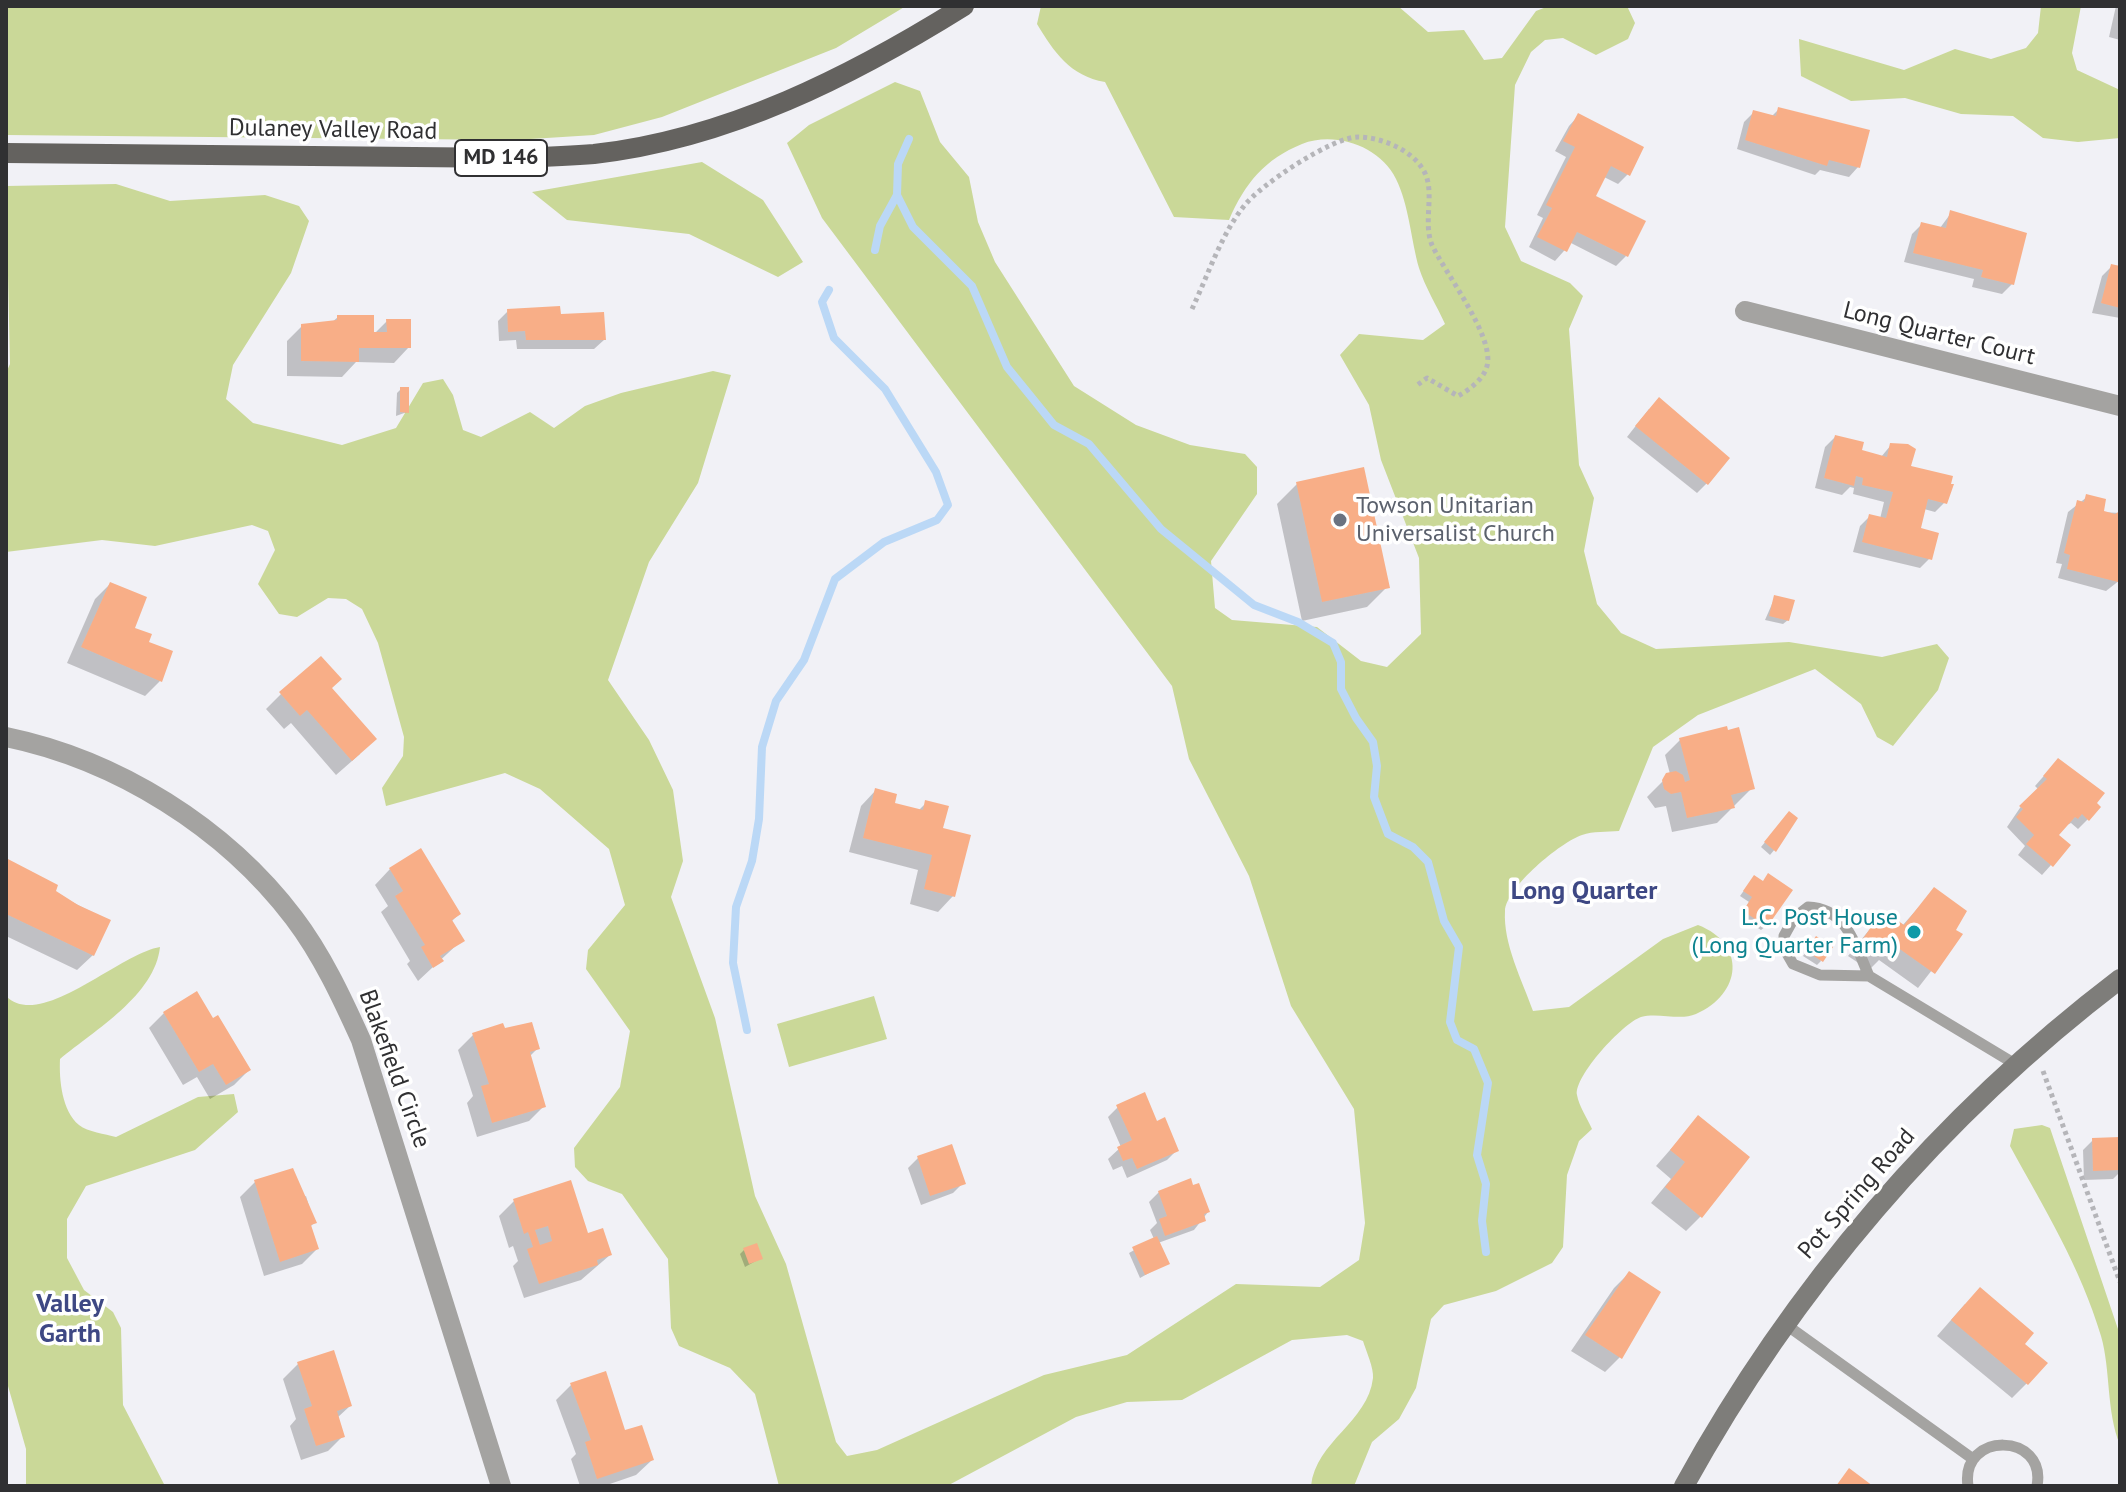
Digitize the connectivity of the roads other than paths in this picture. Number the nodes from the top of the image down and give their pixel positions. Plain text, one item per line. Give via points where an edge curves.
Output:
1 (964, 6) edge
2 (6, 153) edge
3 (1745, 311) dead end
4 (2120, 406) edge
5 (6, 737) edge
6 (1869, 976) junction
7 (2120, 979) edge
8 (2015, 1064) junction
9 (1785, 1324) junction
10 (1973, 1459) junction
11 (501, 1486) edge
12 (1684, 1486) edge
13 (1968, 1486) edge
14 (2037, 1486) edge

1 - 2 main road, Dulaney Valley Road / MD 146 via 885,55 804,94 670,140 596,153 516,158
3 - 4 street, Long Quarter Court
5 - 11 street, Blakefield Circle via 48,746 118,774 185,815 243,862 293,918 335,983 361,1040
6 - 6 lane via 1820,975 1793,964 1784,936 1794,918 1808,907 1823,907 1851,931
6 - 8 lane
7 - 8 street, Pot Spring Road
8 - 9 street, Pot Spring Road via 1896,1185
9 - 10 lane
9 - 12 street, Pot Spring Road
10 - 13 lane
10 - 14 lane via 1991,1445 2014,1445 2032,1458

